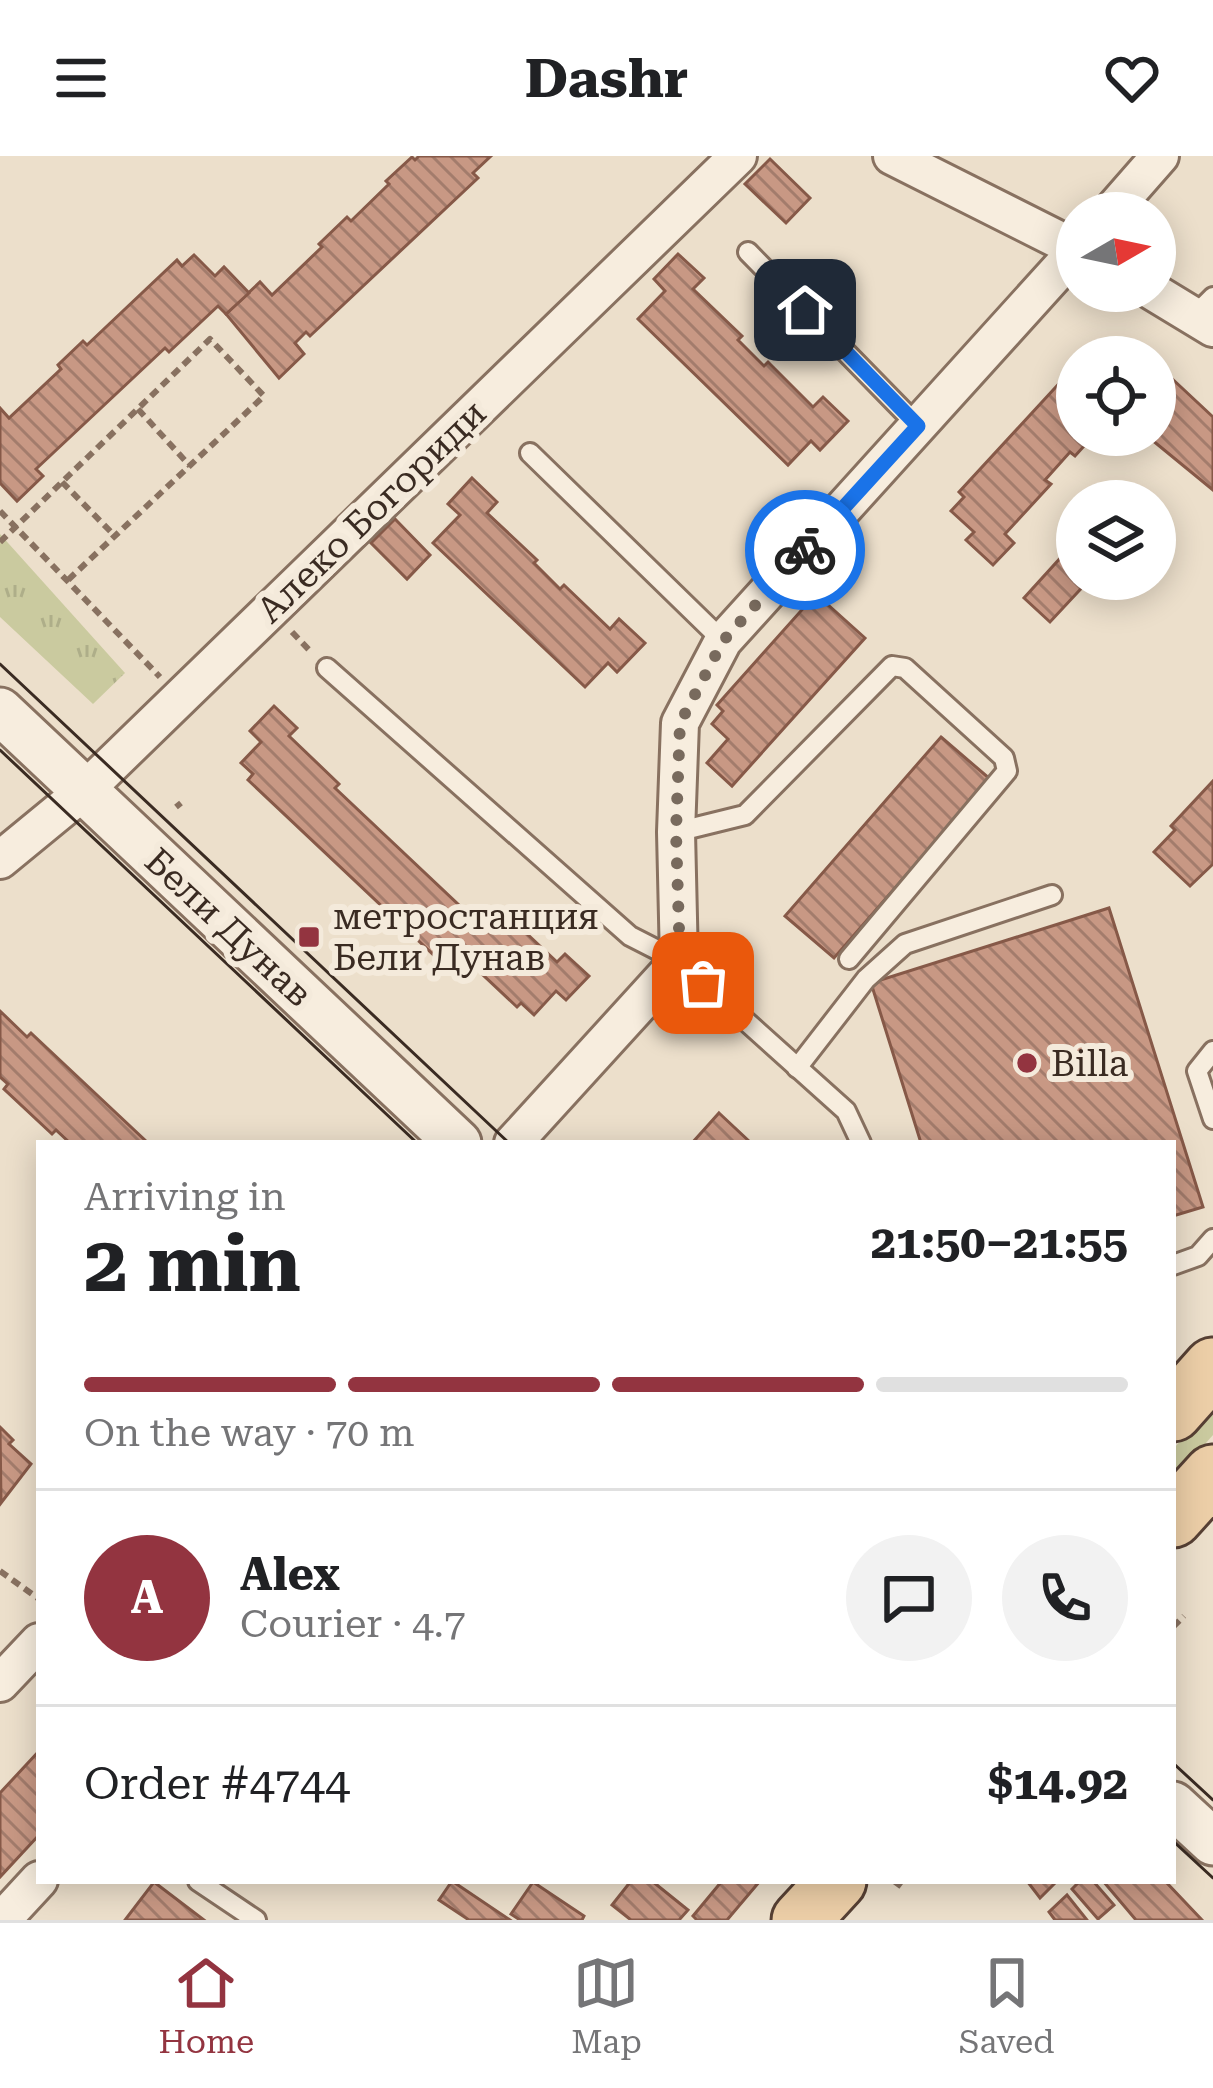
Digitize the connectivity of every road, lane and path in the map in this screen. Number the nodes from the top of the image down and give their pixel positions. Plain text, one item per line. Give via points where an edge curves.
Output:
1 (738, 156) edge
2 (892, 156) edge
3 (1160, 156) edge
4 (1128, 192) edge
5 (1056, 239) edge
6 (748, 252) dead end
7 (1056, 273) edge
8 (1176, 301) edge
9 (1207, 314) edge
10 (138, 409) junction
11 (918, 426) junction
12 (530, 453) dead end
13 (190, 466) junction
14 (62, 482) junction
15 (0, 511) edge
16 (16, 527) junction
17 (115, 536) junction
18 (0, 542) edge
19 (68, 580) junction
20 (269, 609) junction
21 (723, 641) junction
22 (327, 668) joint
23 (178, 697) junction
24 (0, 711) edge
25 (84, 790) junction
26 (676, 832) junction
27 (0, 860) edge
28 (1052, 895) dead end
29 (849, 959) dead end
30 (680, 961) junction
31 (1213, 1051) edge
32 (797, 1068) junction
33 (1213, 1119) edge
34 (455, 1140) edge
35 (516, 1140) edge
36 (860, 1140) edge
37 (1213, 1239) edge
38 (1176, 1264) edge
39 (1213, 1367) edge
40 (1176, 1409) edge
41 (1213, 1474) edge
42 (1176, 1515) edge
43 (0, 1571) edge
44 (36, 1597) edge
45 (1184, 1616) dead end
46 (1176, 1624) edge
47 (36, 1645) edge
48 (0, 1683) edge
49 (1176, 1808) edge
50 (1213, 1842) edge
51 (36, 1883) edge
52 (202, 1884) edge
53 (812, 1884) edge
54 (834, 1884) edge
55 (898, 1884) edge
56 (906, 1890) dead end
57 (2, 1920) edge
58 (256, 1920) edge
59 (786, 1920) edge
60 (801, 1920) edge

1 - 20 street, Алеко Богориди
2 - 5 street
3 - 4 street
6 - 11 lane
7 - 11 street
8 - 9 street
10 - 13 path
10 - 13 path via 210,340 264,396
10 - 14 path
11 - 21 street
12 - 21 lane
13 - 17 path
14 - 16 path
14 - 17 path
15 - 16 path
16 - 18 path
16 - 19 path
17 - 19 path
19 - 23 path
20 - 22 path
20 - 23 street, Алеко Богориди
21 - 26 street via 680,723
22 - 30 lane via 630,936
23 - 25 street, Алеко Богориди
24 - 25 street, Бели Дунав
25 - 27 street, Алеко Богориди
25 - 34 street, Бели Дунав
26 - 29 lane via 745,815 892,666 905,668 1004,758 1007,771
26 - 30 street
28 - 32 lane via 905,944 866,979
30 - 32 lane
30 - 35 street
31 - 33 lane via 1197,1070
32 - 36 lane via 846,1112
37 - 38 lane
39 - 40 main road
41 - 42 main road
43 - 44 path
45 - 46 path
47 - 48 street
49 - 50 street
51 - 57 street
52 - 58 lane
53 - 59 main road
54 - 60 main road
55 - 56 path

